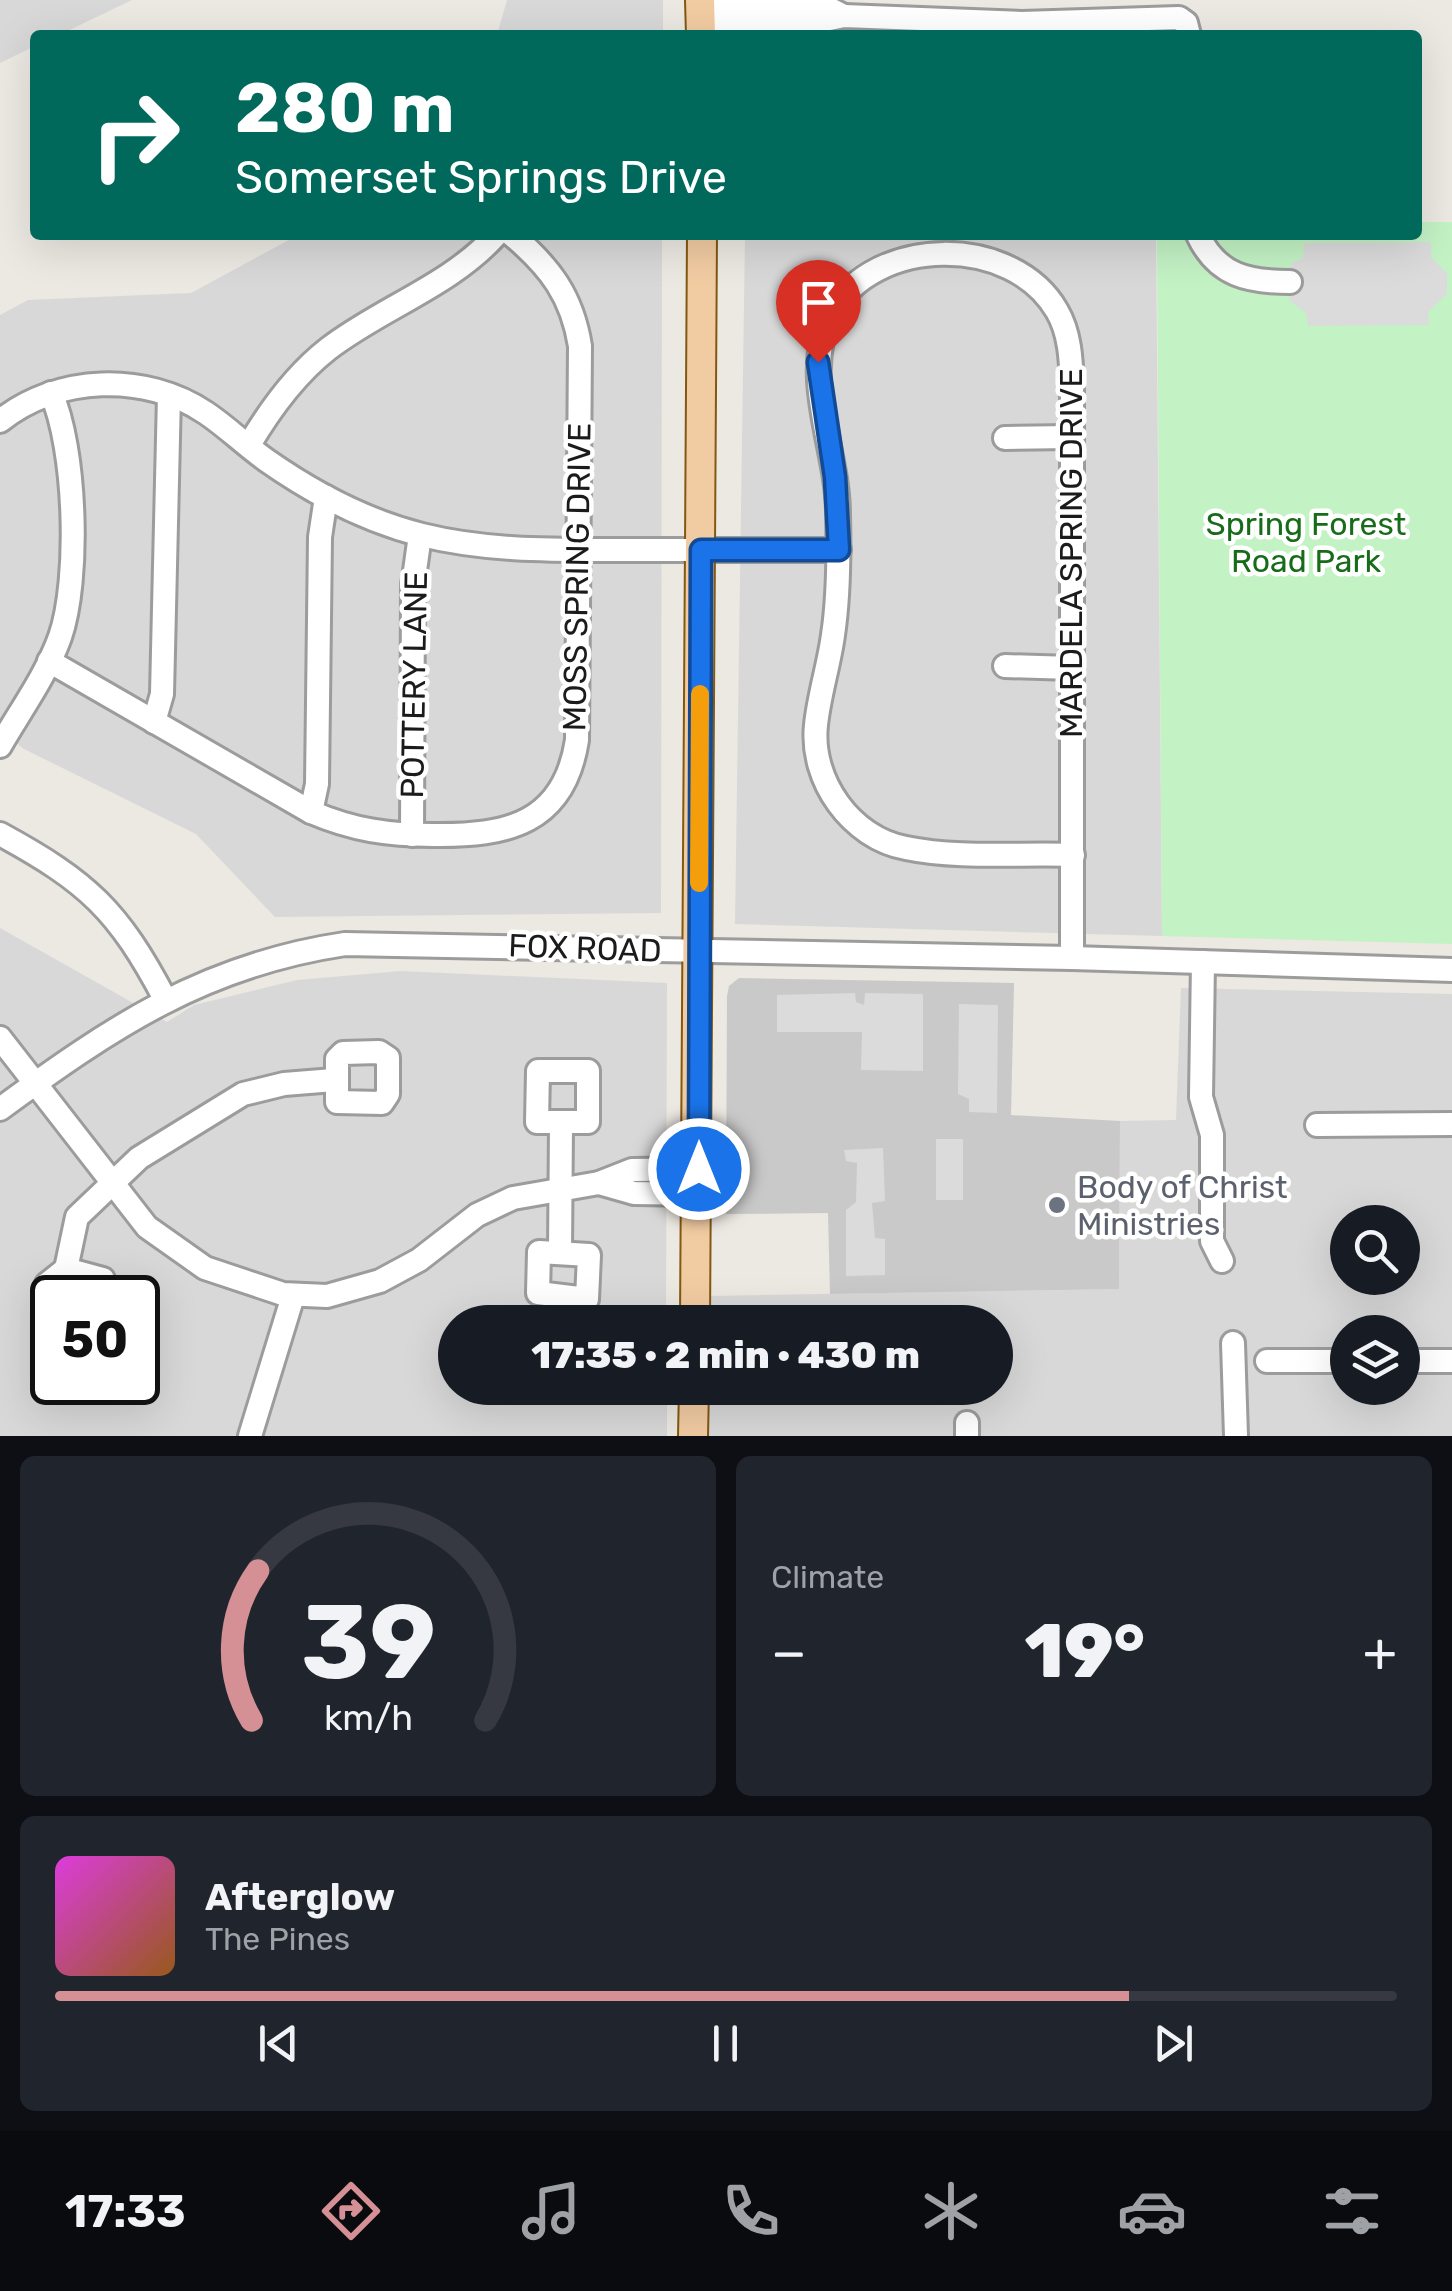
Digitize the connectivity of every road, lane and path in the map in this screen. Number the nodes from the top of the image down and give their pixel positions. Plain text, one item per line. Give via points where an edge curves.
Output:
1 (701, 16) edge
2 (1188, 30) edge
3 (491, 240) edge
4 (517, 240) edge
5 (702, 240) edge
6 (1202, 240) edge
7 (1290, 282) dead end
8 (50, 393) junction
9 (168, 395) junction
10 (0, 421) edge
11 (1071, 437) junction
12 (1006, 438) dead end
13 (248, 445) junction
14 (326, 497) junction
15 (420, 535) junction
16 (578, 550) junction
17 (701, 550) junction
18 (839, 550) junction
19 (49, 661) junction
20 (1005, 666) dead end
21 (1072, 668) junction
22 (154, 722) junction
23 (0, 746) edge
24 (312, 812) junction
25 (0, 834) edge
26 (412, 835) junction
27 (1073, 854) junction
28 (699, 952) junction
29 (1072, 958) junction
30 (1204, 962) junction
31 (1452, 970) edge
32 (165, 999) junction
33 (0, 1038) edge
34 (334, 1080) dead end
35 (35, 1083) junction
36 (0, 1108) edge
37 (561, 1124) dead end
38 (1452, 1124) edge
39 (1317, 1125) dead end
40 (698, 1182) junction
41 (109, 1183) junction
42 (561, 1188) junction
43 (560, 1252) dead end
44 (1222, 1261) dead end
45 (66, 1269) junction
46 (58, 1275) edge
47 (88, 1275) edge
48 (293, 1296) junction
49 (695, 1305) edge
50 (1233, 1343) dead end
51 (1267, 1360) dead end
52 (1330, 1360) edge
53 (1420, 1360) edge
54 (1452, 1360) edge
55 (694, 1405) edge
56 (250, 1436) edge
57 (694, 1436) edge
58 (1236, 1436) edge

1 - 2 street via 820,4 844,16 1022,23 1179,18
3 - 13 street via 464,265 327,350
4 - 16 street, MOSS SPRING DRIVE via 559,282 576,326
5 - 17 main road
6 - 7 street via 1224,270 1252,282
8 - 9 street via 103,384
8 - 10 street
8 - 19 street via 70,464 70,598
9 - 13 street via 206,412
9 - 22 street via 162,694
11 - 12 street
11 - 18 street, MARDELA SPRING DRIVE via 1066,333 1046,282 988,260 936,255 843,279 818,362
11 - 21 street, MARDELA SPRING DRIVE
13 - 14 street
14 - 15 street
14 - 24 street
15 - 16 street via 502,548
15 - 26 street, POTTERY LANE via 413,585
16 - 17 street
16 - 26 street, MOSS SPRING DRIVE via 577,740 564,783 542,810 502,832
17 - 18 street
17 - 28 main road
18 - 27 street, MARDELA SPRING DRIVE via 815,741 840,807 865,830 901,848
19 - 22 street, MOSS SPRING DRIVE
19 - 23 street
20 - 21 street
21 - 27 street, MARDELA SPRING DRIVE
22 - 24 street, MOSS SPRING DRIVE
24 - 26 street, MOSS SPRING DRIVE via 357,830
25 - 32 street via 95,894 134,940
27 - 29 street, MARDELA SPRING DRIVE
28 - 29 street, FOX ROAD
28 - 32 street, FOX ROAD via 345,944 271,959
28 - 40 main road
29 - 30 street, FOX ROAD
30 - 31 street, FOX ROAD
30 - 44 street via 1201,1097 1212,1134 1212,1241
32 - 35 street, FOX ROAD
33 - 35 street
34 - 41 street via 284,1084 222,1103
35 - 36 street, FOX ROAD
35 - 41 street
37 - 42 street
38 - 39 street
40 - 42 street via 634,1193 598,1183
40 - 49 main road
41 - 45 street via 77,1217
41 - 48 street via 147,1227 184,1256 224,1277
42 - 43 street
42 - 48 street via 492,1206 380,1282 340,1294
45 - 46 street
45 - 47 street
48 - 56 street
50 - 58 street
51 - 52 street
53 - 54 street
55 - 57 main road

